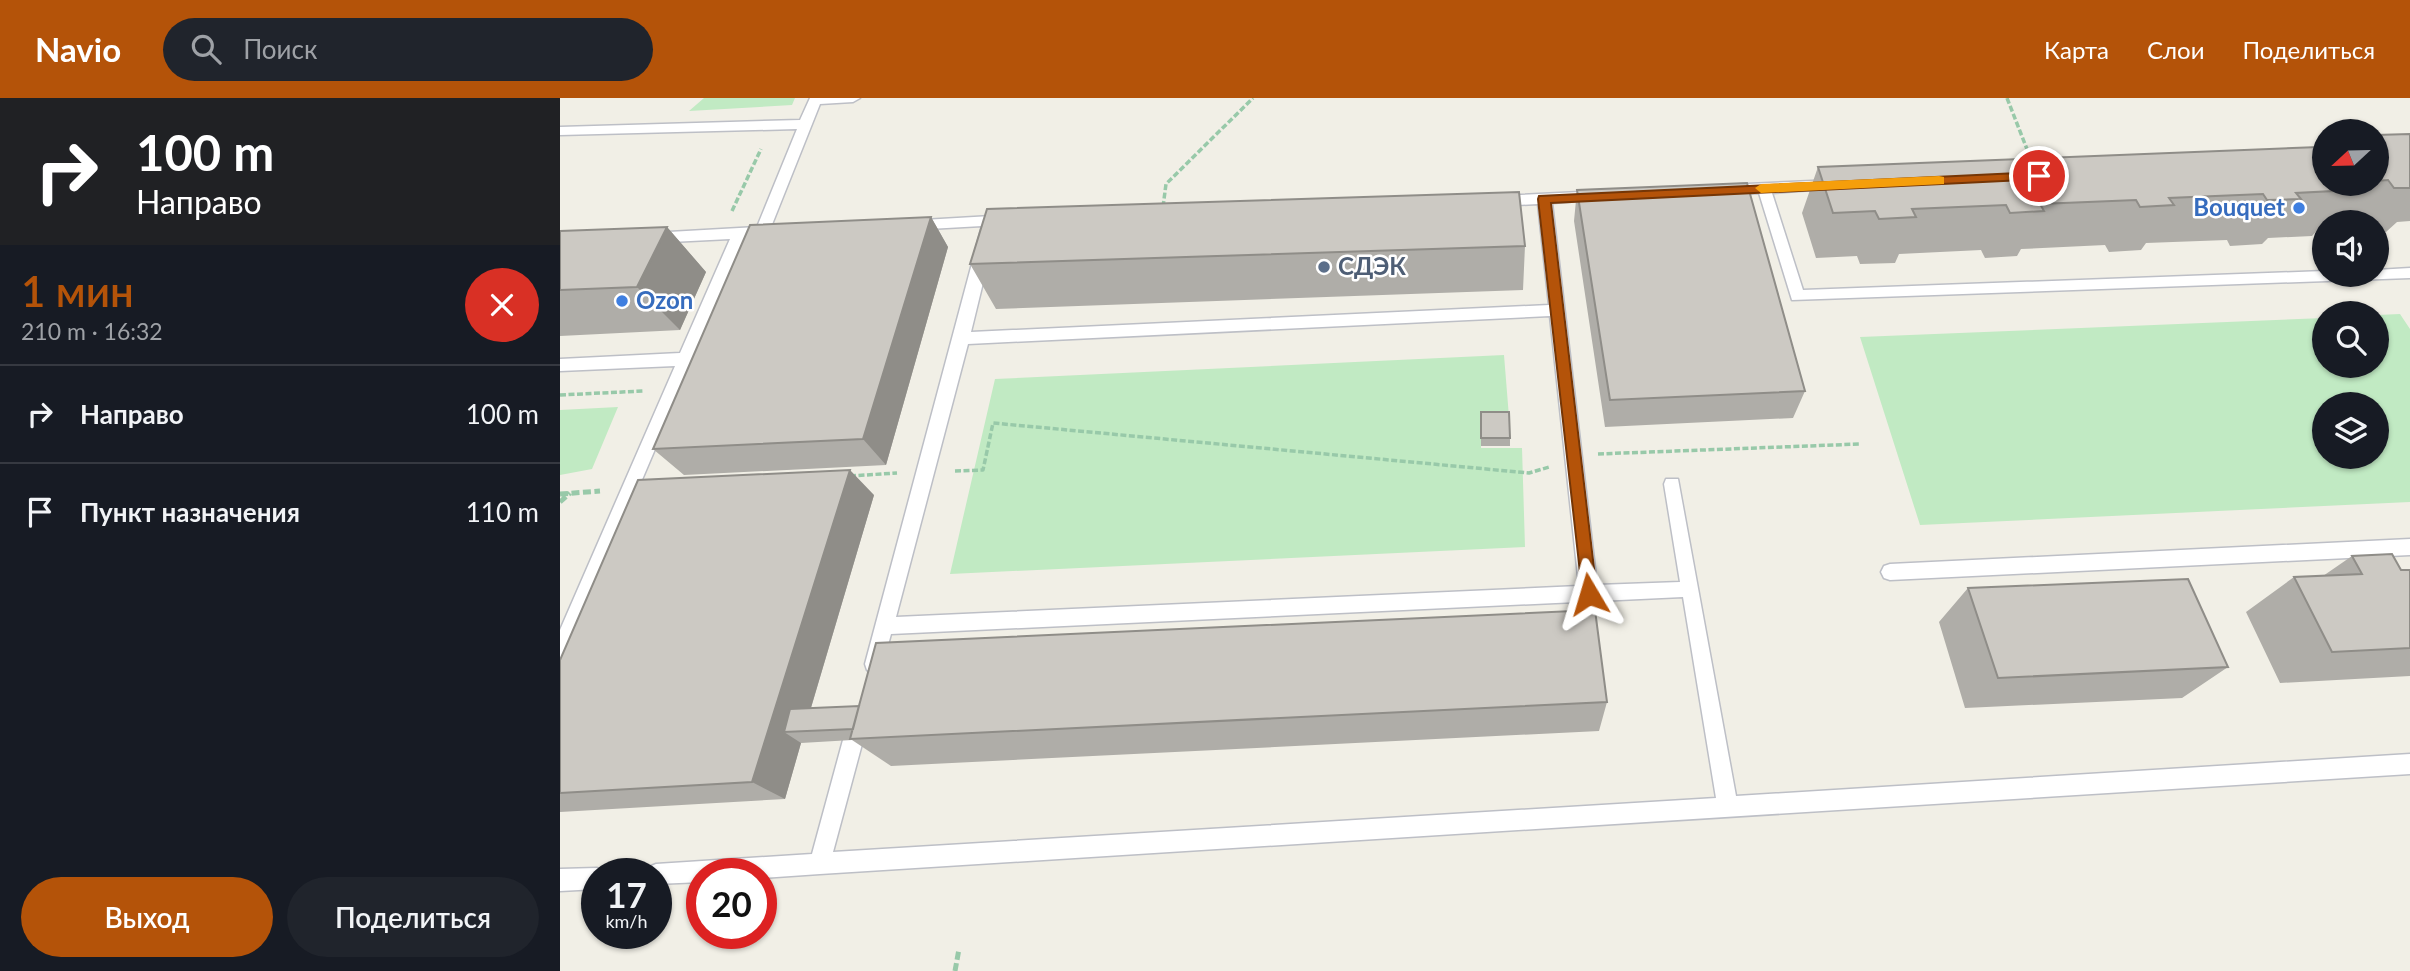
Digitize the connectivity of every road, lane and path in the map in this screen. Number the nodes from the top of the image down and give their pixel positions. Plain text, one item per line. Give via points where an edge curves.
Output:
1 (853, 98) edge
2 (1253, 98) edge
3 (2007, 98) edge
4 (805, 124) junction
5 (771, 125) junction
6 (560, 131) edge
7 (2034, 166) edge
8 (1846, 185) edge
9 (1764, 188) junction
10 (1707, 191) edge
11 (1612, 196) edge
12 (1544, 199) junction
13 (1489, 202) edge
14 (1161, 216) edge
15 (897, 225) edge
16 (789, 230) edge
17 (762, 232) junction
18 (740, 233) junction
19 (720, 234) junction
20 (640, 238) edge
21 (2410, 273) edge
22 (2389, 274) edge
23 (2312, 277) edge
24 (1557, 310) junction
25 (962, 339) junction
26 (686, 359) junction
27 (560, 365) edge
28 (652, 391) dead end
29 (560, 395) edge
30 (1860, 444) dead end
31 (1574, 460) junction
32 (928, 471) junction
33 (848, 477) edge
34 (1672, 484) dead end
35 (629, 490) junction
36 (570, 493) junction
37 (560, 494) edge
38 (560, 502) edge
39 (2410, 547) edge
40 (1890, 572) dead end
41 (1691, 589) junction
42 (1589, 594) junction
43 (884, 626) junction
44 (560, 651) edge
45 (870, 678) edge
46 (863, 703) edge
47 (2410, 764) edge
48 (1728, 807) junction
49 (820, 864) junction
50 (672, 873) edge
51 (581, 878) edge
52 (560, 880) edge
53 (959, 949) dead end
54 (955, 971) edge

1 - 4 lane via 815,100
2 - 14 path via 1166,184
3 - 7 path
4 - 5 lane
4 - 17 lane
5 - 6 lane
5 - 19 path
8 - 9 lane
9 - 10 lane
9 - 23 lane via 1797,296
11 - 12 lane
12 - 13 lane
12 - 24 lane
15 - 25 lane via 998,221
16 - 17 lane
17 - 18 lane
18 - 19 lane
18 - 26 lane
19 - 20 lane
21 - 22 lane
24 - 25 lane
24 - 31 lane
25 - 32 lane
26 - 27 lane
26 - 35 lane
28 - 29 path
30 - 31 path via 1596,454
31 - 32 path via 1529,473 993,423 983,470
31 - 42 lane
32 - 33 path
32 - 43 lane
34 - 41 lane
35 - 36 path
35 - 44 lane
36 - 37 path
36 - 38 path
39 - 40 lane
41 - 42 lane
41 - 48 lane
42 - 43 lane
43 - 45 lane
46 - 49 lane
47 - 48 lane
48 - 49 lane
49 - 50 lane
51 - 52 lane
53 - 54 path

